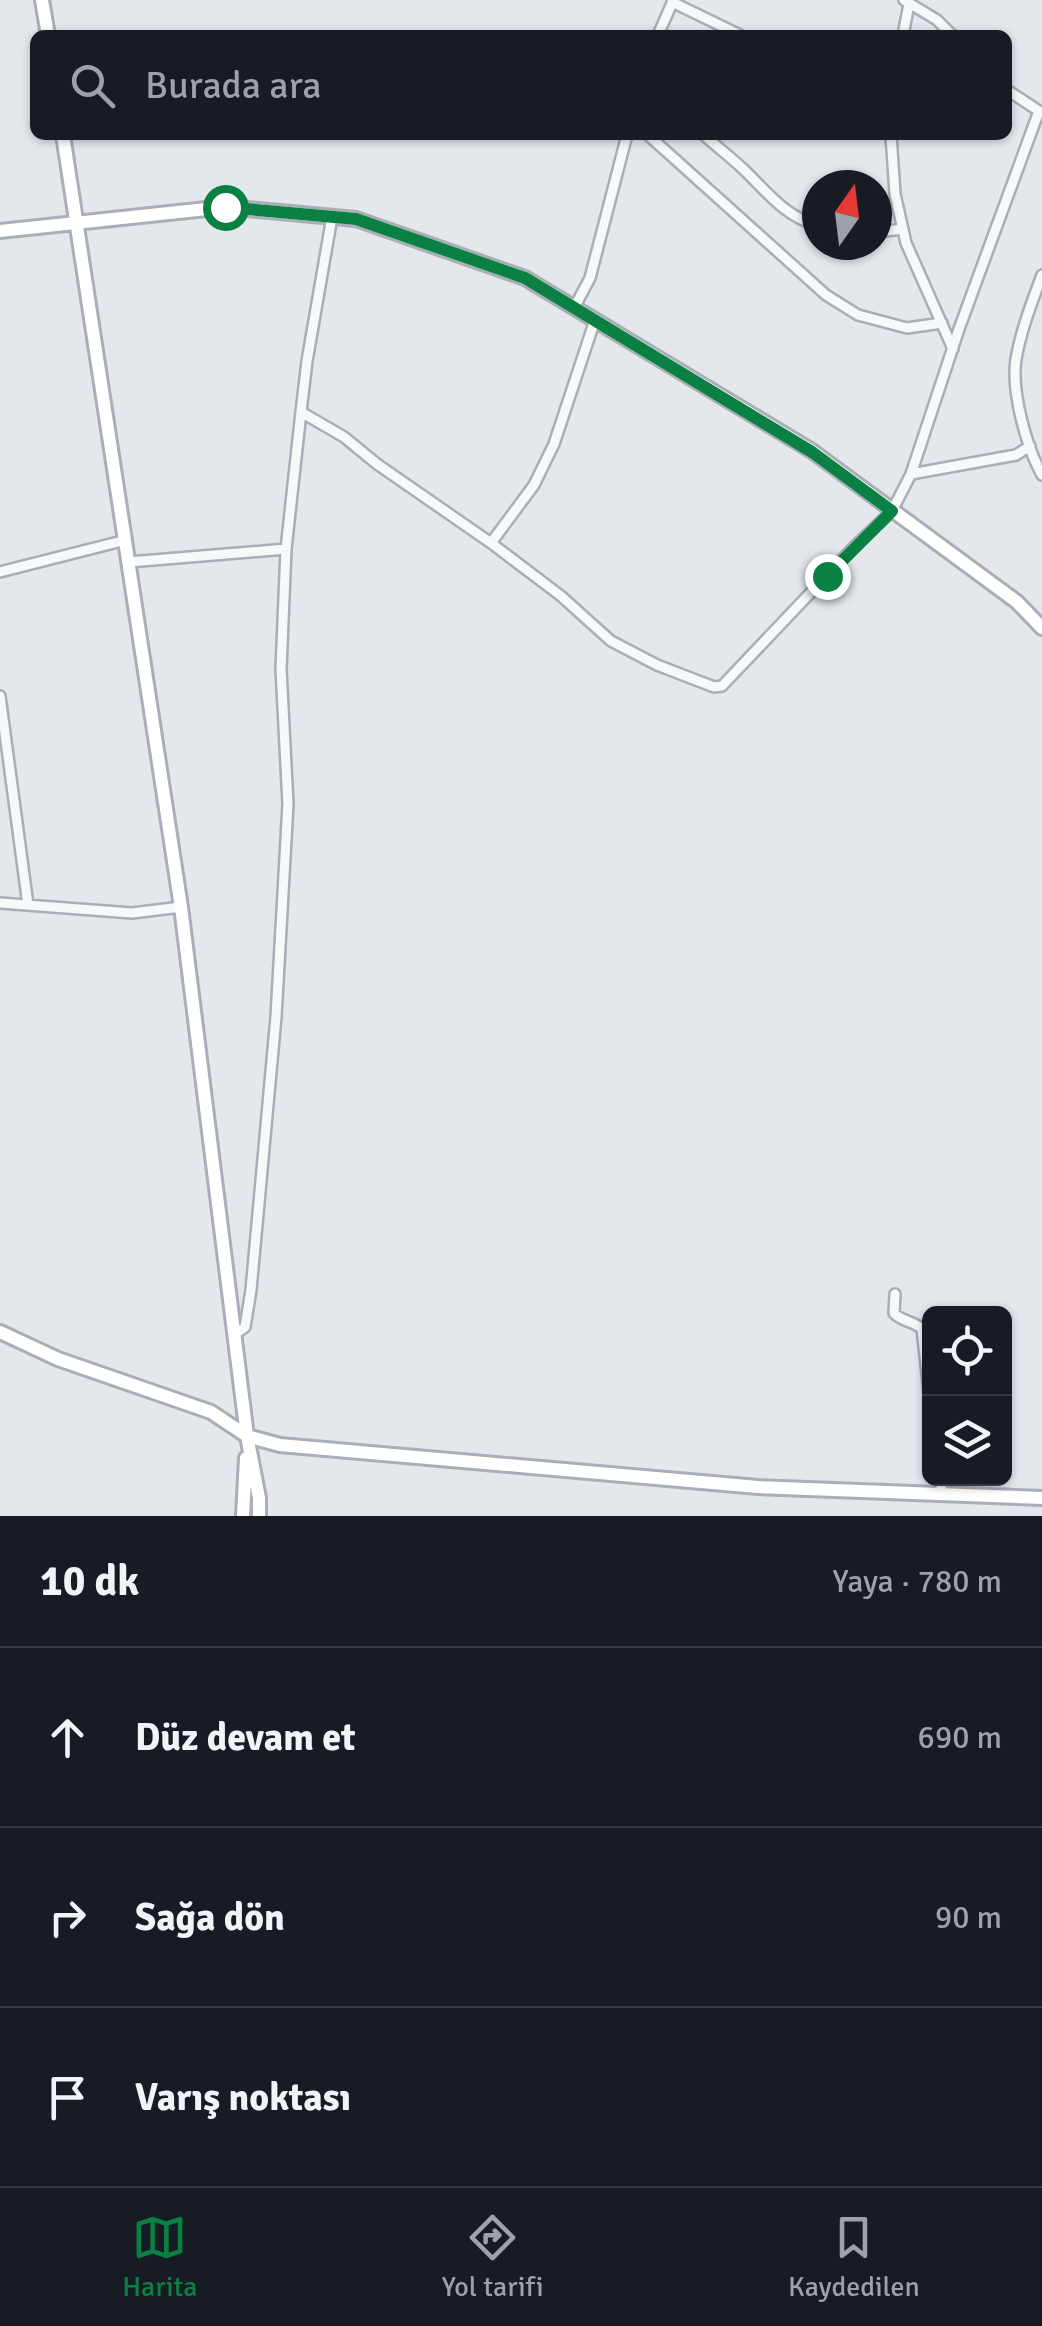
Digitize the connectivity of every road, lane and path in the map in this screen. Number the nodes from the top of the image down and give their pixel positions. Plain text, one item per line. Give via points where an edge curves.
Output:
1 (42, 0) edge
2 (673, 1) edge
3 (906, 2) edge
4 (47, 30) edge
5 (660, 30) edge
6 (730, 30) edge
7 (903, 30) edge
8 (947, 30) edge
9 (1012, 93) edge
10 (1041, 109) edge
11 (65, 140) edge
12 (625, 140) edge
13 (654, 140) edge
14 (710, 140) edge
15 (891, 140) edge
16 (332, 217) junction
17 (802, 221) edge
18 (77, 224) junction
19 (903, 229) junction
20 (0, 230) edge
21 (892, 230) edge
22 (1042, 275) edge
23 (574, 308) junction
24 (595, 320) junction
25 (942, 323) junction
26 (953, 349) junction
27 (301, 412) junction
28 (1030, 446) junction
29 (911, 474) junction
30 (1042, 475) edge
31 (892, 511) junction
32 (126, 540) junction
33 (491, 543) junction
34 (286, 549) junction
35 (129, 562) junction
36 (0, 572) edge
37 (1042, 628) edge
38 (0, 696) edge
39 (2, 721) edge
40 (0, 903) edge
41 (28, 905) junction
42 (182, 907) junction
43 (895, 1294) dead end
44 (0, 1332) edge
45 (235, 1334) junction
46 (929, 1396) edge
47 (247, 1436) junction
48 (941, 1486) edge
49 (942, 1494) junction
50 (1042, 1498) edge
51 (244, 1516) edge
52 (259, 1516) edge

1 - 4 street
2 - 5 street
2 - 6 street
3 - 7 street
3 - 8 street
9 - 10 street
10 - 26 street
11 - 18 street
12 - 23 street via 590,278
13 - 25 street via 826,296 858,315 907,328
14 - 17 street
15 - 19 street
16 - 18 street via 225,207
16 - 23 street via 356,219 525,278
16 - 27 street
18 - 20 street
18 - 32 street
19 - 21 street
19 - 25 street
22 - 28 street via 1016,362
23 - 24 street
24 - 31 street via 812,452
24 - 33 street via 554,444 534,485
25 - 26 street
26 - 29 street
27 - 33 street
27 - 34 street
28 - 29 street via 1016,455
28 - 30 street
29 - 31 street
31 - 33 street via 714,688 611,641
31 - 37 street via 1017,602
32 - 35 street
32 - 36 street
34 - 35 street
34 - 45 street via 281,669 288,804 276,1017 252,1290 245,1327
35 - 42 street
38 - 39 street
39 - 41 street
40 - 41 street
41 - 42 street via 132,913
42 - 45 street
43 - 46 street via 894,1313 922,1329
44 - 47 street via 210,1412
45 - 47 street
47 - 49 street via 758,1487
47 - 51 street
47 - 52 street
48 - 49 street
49 - 50 street

